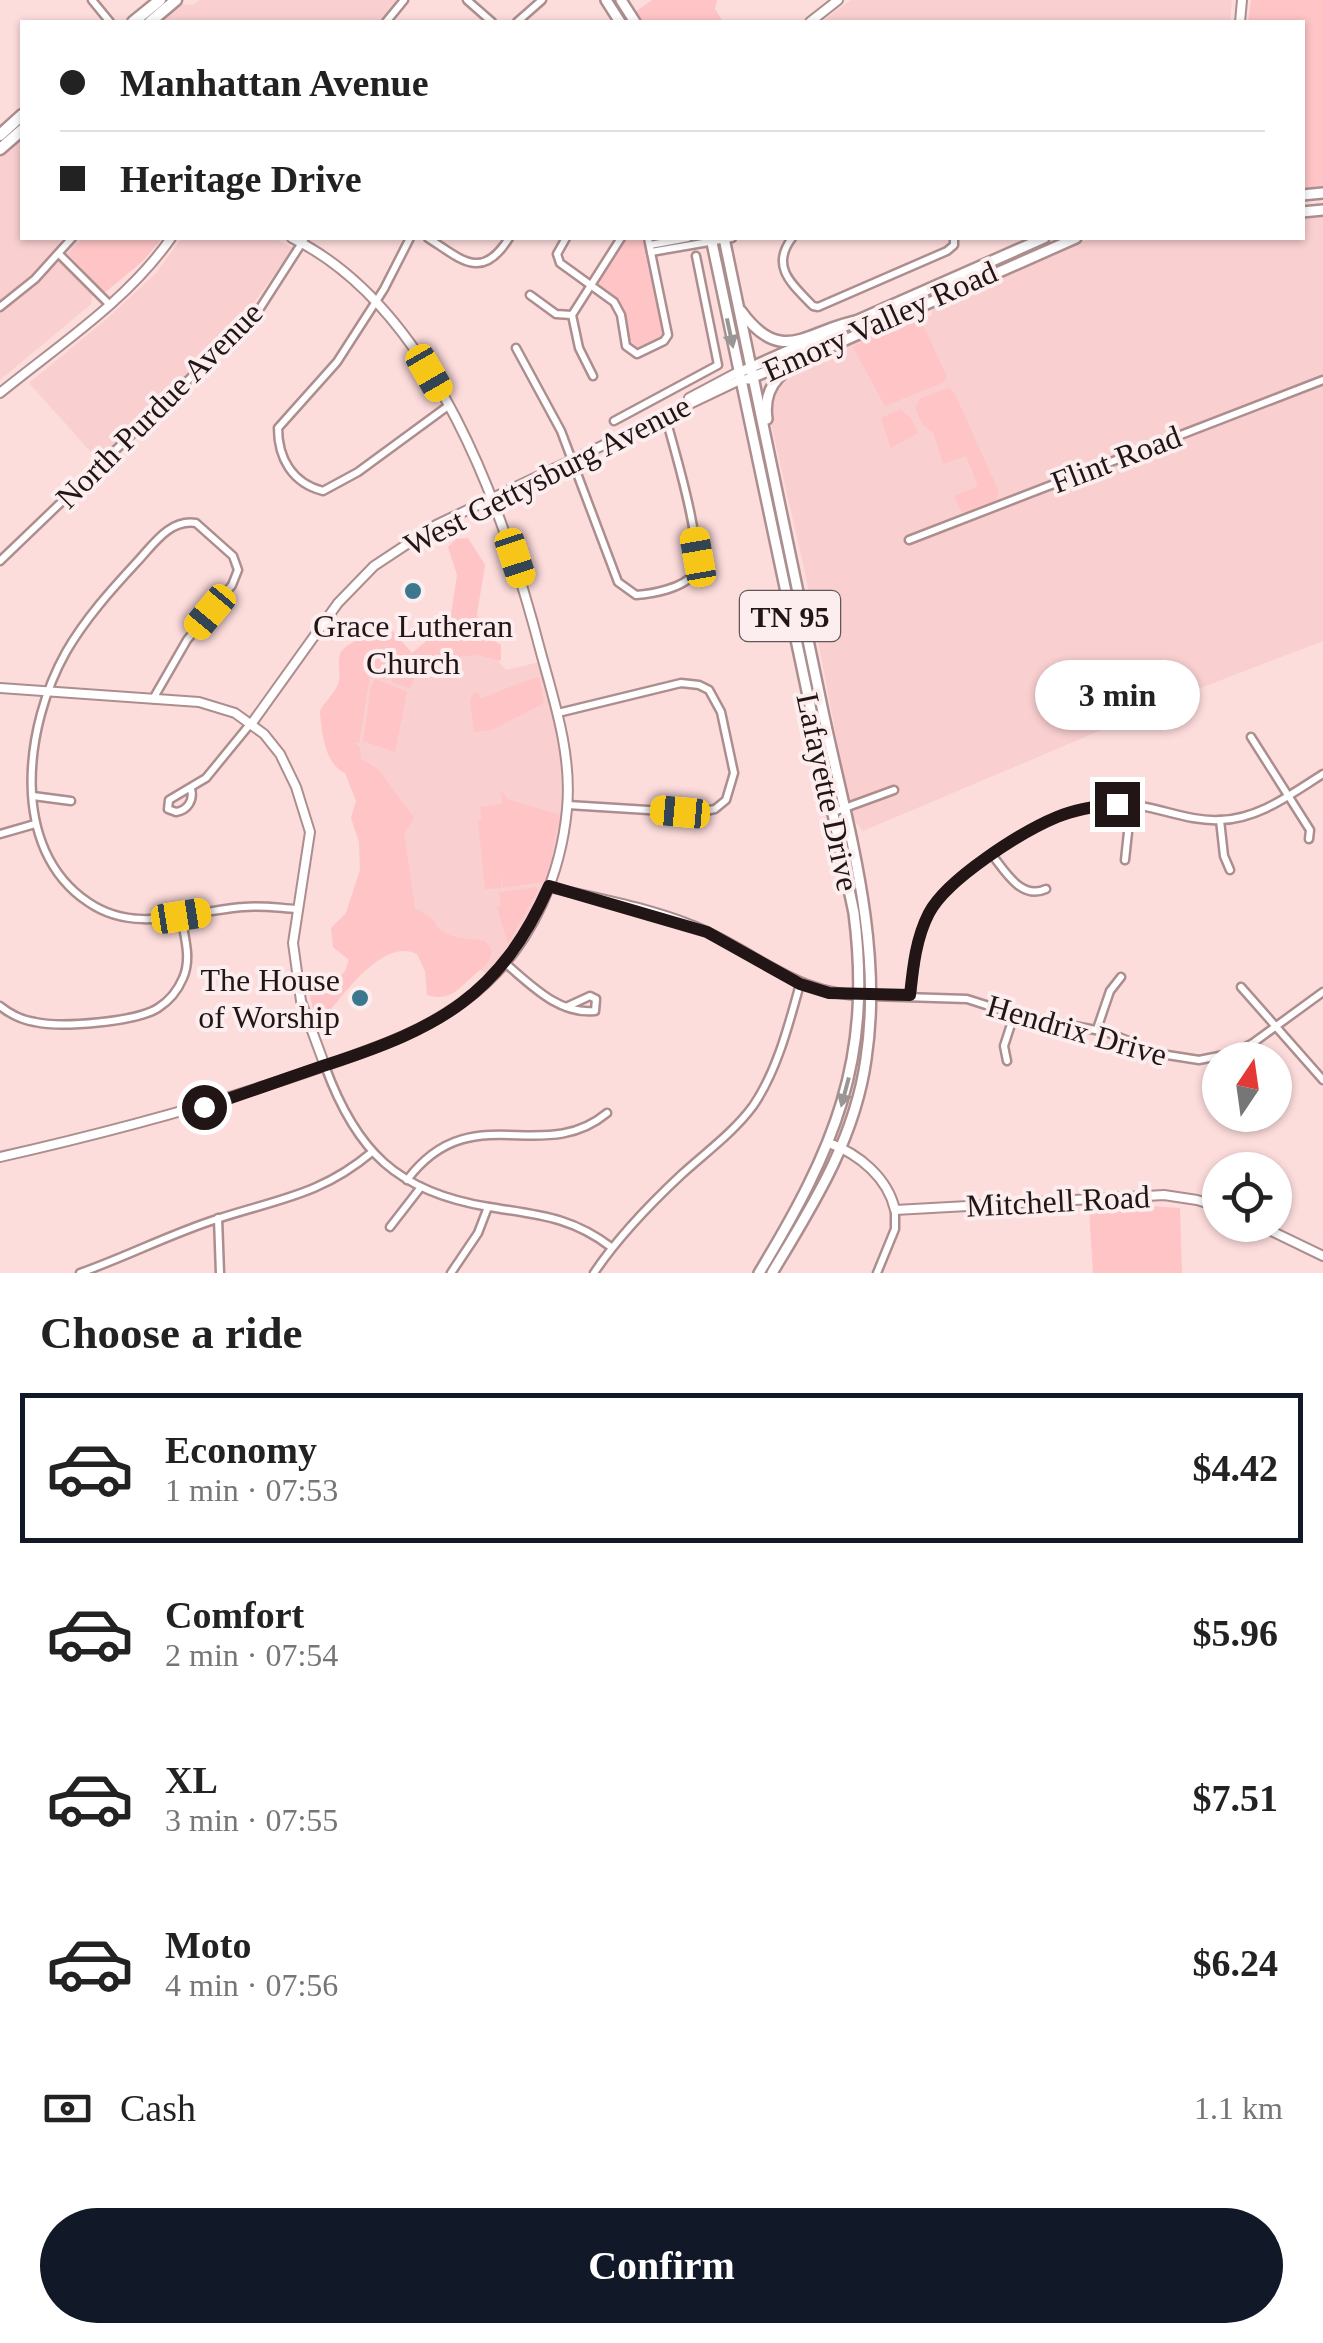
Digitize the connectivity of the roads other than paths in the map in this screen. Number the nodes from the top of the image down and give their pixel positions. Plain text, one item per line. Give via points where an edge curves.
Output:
1 (92, 0) edge
2 (160, 0) edge
3 (176, 0) edge
4 (404, 0) edge
5 (467, 0) edge
6 (542, 0) edge
7 (838, 0) edge
8 (108, 20) edge
9 (135, 20) edge
10 (152, 20) edge
11 (388, 20) edge
12 (490, 20) edge
13 (519, 20) edge
14 (813, 20) edge
15 (20, 118) edge
16 (20, 132) edge
17 (0, 135) edge
18 (0, 149) edge
19 (70, 240) edge
20 (170, 240) edge
21 (304, 240) edge
22 (409, 240) edge
23 (431, 240) edge
24 (508, 240) edge
25 (565, 240) edge
26 (620, 240) edge
27 (677, 240) edge
28 (701, 240) edge
29 (711, 240) edge
30 (727, 240) edge
31 (791, 240) edge
32 (954, 240) edge
33 (1040, 240) edge
34 (1071, 240) edge
35 (650, 245) edge
36 (59, 254) junction
37 (696, 256) dead end
38 (591, 286) junction
39 (530, 295) dead end
40 (375, 302) junction
41 (110, 304) junction
42 (0, 306) edge
43 (738, 307) junction
44 (572, 315) junction
45 (862, 320) junction
46 (516, 348) dead end
47 (823, 350) junction
48 (752, 373) junction
49 (593, 376) dead end
50 (739, 376) junction
51 (1323, 380) edge
52 (0, 392) edge
53 (448, 406) junction
54 (664, 414) junction
55 (614, 422) dead end
56 (573, 458) junction
57 (493, 496) junction
58 (910, 540) dead end
59 (788, 544) junction
60 (0, 561) edge
61 (0, 688) edge
62 (48, 692) junction
63 (153, 699) junction
64 (558, 713) junction
65 (252, 722) junction
66 (1251, 737) dead end
67 (1323, 774) edge
68 (191, 789) dead end
69 (894, 790) dead end
70 (1288, 795) junction
71 (32, 796) junction
72 (71, 801) dead end
73 (1131, 804) junction
74 (568, 805) junction
75 (844, 810) junction
76 (831, 812) junction
77 (1220, 820) junction
78 (36, 824) junction
79 (0, 834) edge
80 (1309, 839) dead end
81 (993, 856) junction
82 (1125, 860) dead end
83 (1230, 870) dead end
84 (549, 886) junction
85 (1046, 889) dead end
86 (296, 909) junction
87 (181, 916) junction
88 (505, 964) junction
89 (1121, 977) dead end
90 (800, 984) junction
91 (1241, 987) dead end
92 (1323, 992) edge
93 (910, 995) junction
94 (860, 996) junction
95 (872, 996) junction
96 (0, 1006) edge
97 (566, 1008) dead end
98 (1014, 1014) junction
99 (1276, 1027) junction
100 (1098, 1029) junction
101 (1007, 1060) dead end
102 (325, 1066) junction
103 (1323, 1080) edge
104 (607, 1112) dead end
105 (830, 1143) junction
106 (841, 1148) junction
107 (372, 1152) junction
108 (0, 1157) edge
109 (407, 1180) junction
110 (421, 1187) junction
111 (1202, 1202) edge
112 (488, 1207) junction
113 (895, 1210) junction
114 (218, 1218) junction
115 (390, 1226) dead end
116 (1292, 1241) edge
117 (611, 1247) junction
118 (1323, 1256) edge
119 (80, 1273) edge
120 (220, 1273) edge
121 (451, 1273) edge
122 (594, 1273) edge
123 (759, 1273) edge
124 (772, 1273) edge
125 (877, 1273) edge

1 - 8 street
2 - 9 highway
3 - 10 highway
4 - 11 street
5 - 12 street
6 - 13 street
7 - 14 street
15 - 17 highway
16 - 18 highway
19 - 36 street
20 - 41 street
21 - 40 street
21 - 60 street, North Purdue Avenue via 255,316
22 - 40 street
23 - 24 street via 474,264 498,255
25 - 38 street via 558,260
26 - 38 street
27 - 35 street
28 - 35 street
29 -> 50 main road, Lafayette Drive / TN 95
30 - 43 main road, Lafayette Drive / TN 95
31 - 32 street via 781,258 784,273 818,307 947,251
33 - 45 main road, Emory Valley Road
34 - 47 main road, Emory Valley Road
35 - 38 street via 668,332 664,341 629,351 617,306
36 - 41 street
36 - 42 street
37 - 55 street via 718,365
38 - 44 street
39 - 44 street via 556,314
40 - 53 street
40 - 53 street via 337,362 278,428 286,466 308,487 336,487
41 - 52 street
43 - 45 main road via 758,332 781,342
43 - 48 main road, Lafayette Drive / TN 95
44 - 49 street
45 - 48 main road, Emory Valley Road
46 - 56 street
47 - 48 main road, Emory Valley Road
47 - 59 main road via 784,370 766,401
48 - 50 main road, Emory Valley Road
48 - 59 main road, Lafayette Drive / TN 95
50 - 54 street, West Gettysburg Avenue
50 - 76 main road, Lafayette Drive / TN 95
51 - 58 street, Flint Road
53 - 57 street
54 - 56 street, West Gettysburg Avenue
54 - 56 street via 698,557 688,580 636,595 622,587
56 - 57 street, West Gettysburg Avenue
57 - 64 street
57 - 65 street, West Gettysburg Avenue via 374,566 338,603
59 - 75 main road, Lafayette Drive / TN 95
61 - 62 street
62 - 63 street
62 - 63 street via 77,636 117,584 172,526 196,523 233,556 238,570
62 - 71 street
63 - 65 street via 218,706
64 - 74 street
64 - 74 street via 681,683 699,685 721,712 734,773 726,800 706,812
65 - 68 street
65 - 86 street via 280,754 310,832
66 - 70 street
67 - 70 street
69 - 75 street
70 - 77 street via 1249,815
70 - 80 street
71 - 72 street
71 - 78 street
73 - 77 street
73 - 81 street via 1062,815
73 - 82 street
74 - 84 street
75 - 76 street
75 - 95 main road, Lafayette Drive / TN 95 via 867,926
76 - 94 main road, Lafayette Drive / TN 95 via 854,913
77 - 83 street
78 - 79 street
78 - 87 street via 48,858 85,901 130,918
81 - 85 street via 1022,888
81 - 93 street via 950,885 930,910
84 - 88 street
84 - 90 street via 707,932
86 - 87 street via 243,907
86 - 102 street via 296,979
87 - 96 street via 186,969 173,995 150,1012 46,1024
88 - 97 street
88 - 102 street via 433,1023
89 - 100 street
90 - 94 street
90 - 117 street via 754,1105
91 - 99 street
92 - 99 street, Hendrix Drive
93 - 95 street, Hendrix Drive
93 - 98 street, Hendrix Drive via 967,999
94 - 95 street
94 -> 105 main road, Lafayette Drive via 852,1066
95 - 106 main road, Lafayette Drive via 866,1062
98 - 100 street, Hendrix Drive
98 - 101 street via 1004,1046
99 - 100 street, Hendrix Drive via 1234,1053 1199,1060 1161,1054
99 - 103 street
102 - 107 street via 351,1126
102 - 108 street via 204,1107
104 - 109 street via 572,1133 470,1136 446,1144
105 - 106 street
105 - 123 main road, Lafayette Drive
106 - 113 street via 879,1177
106 - 124 main road, Lafayette Drive
107 - 109 street
107 - 114 street via 325,1186
109 - 110 street
110 - 112 street
110 - 115 street
111 - 113 street, Mitchell Road via 1164,1195
112 - 117 street via 548,1215
112 - 121 street
113 - 125 street via 895,1230
114 - 119 street
114 - 120 street
116 - 118 street
117 - 122 street

